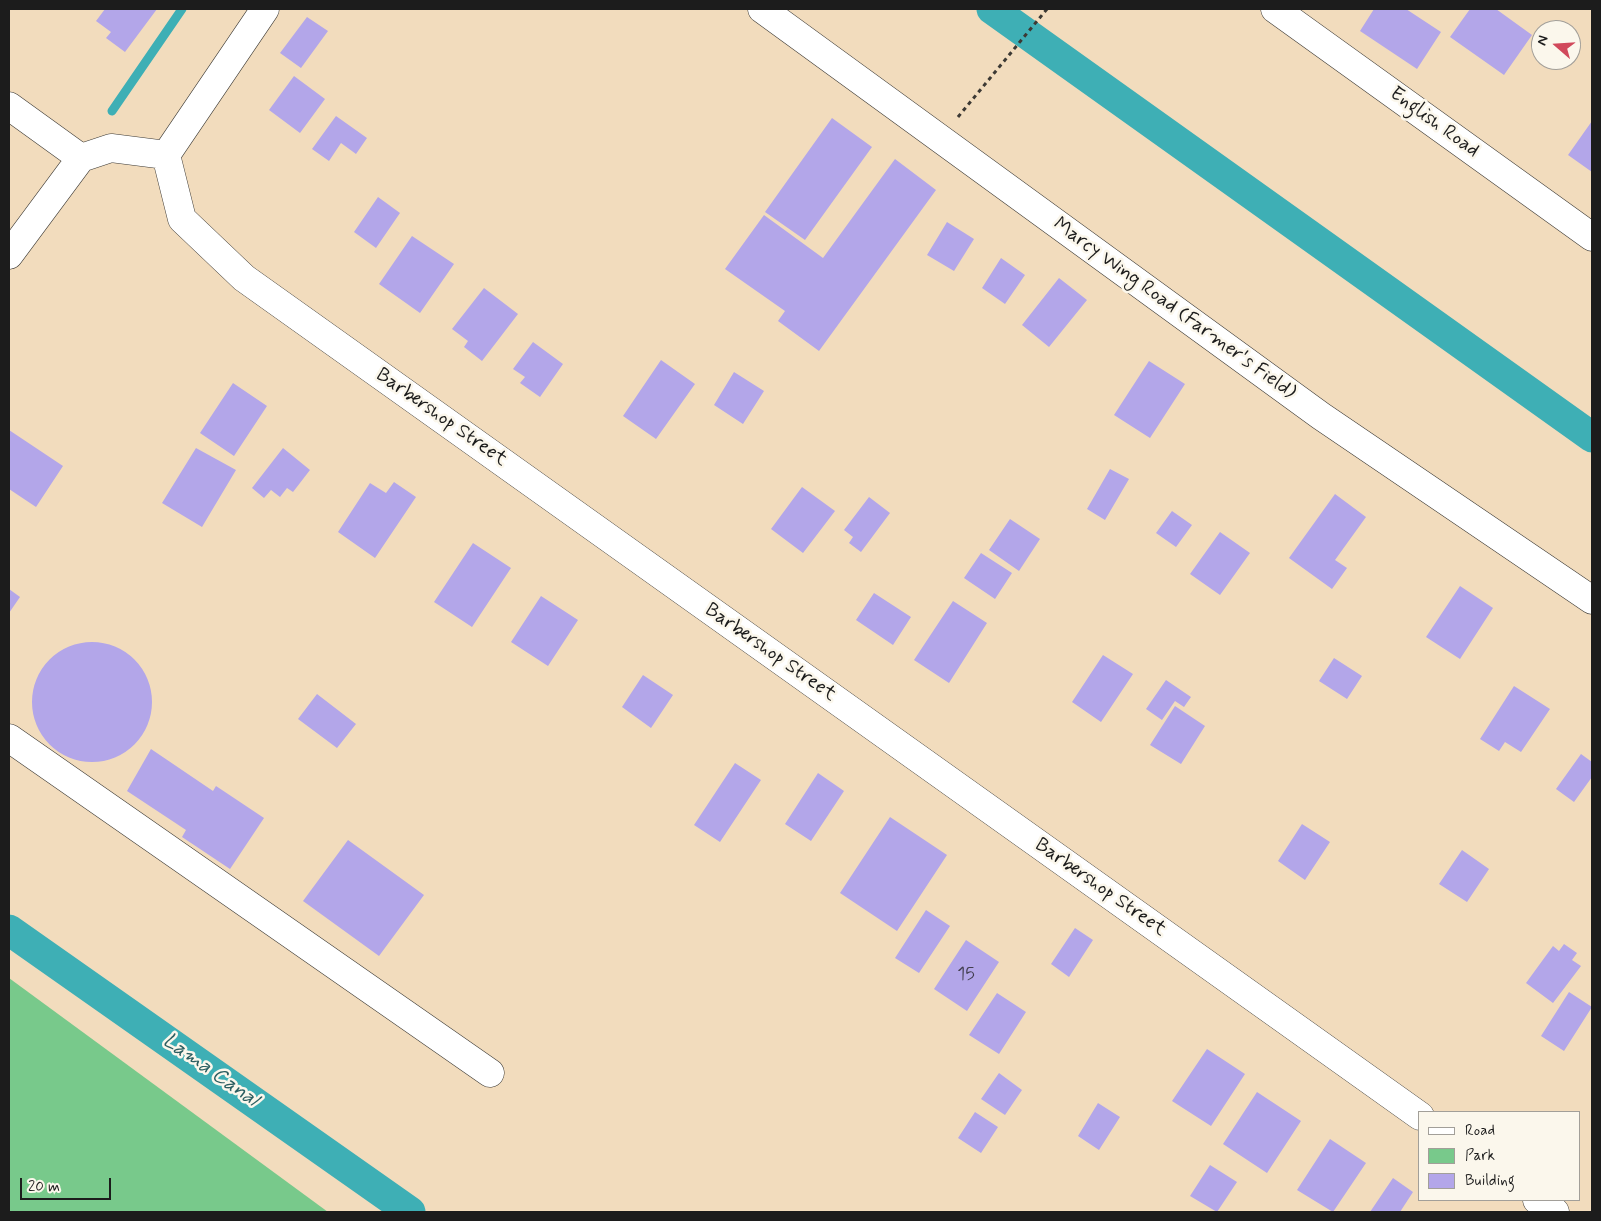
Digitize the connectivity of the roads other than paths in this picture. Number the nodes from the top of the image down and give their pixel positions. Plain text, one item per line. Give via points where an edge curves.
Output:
1 (265, 9) edge
2 (762, 9) edge
3 (1293, 14) edge
4 (9, 106) edge
5 (166, 155) junction
6 (81, 158) junction
7 (1592, 236) edge
8 (9, 255) edge
9 (1592, 600) edge
10 (9, 738) edge
11 (490, 1073) dead end
12 (1418, 1115) edge
13 (1538, 1201) edge
14 (1555, 1212) edge

1 - 5 street
2 - 9 street, Marcy Wing Road (Farmer's Field) via 1321,416
3 - 7 street, English Road
4 - 6 street
5 - 6 street via 110,148
5 - 12 street, Barbershop Street via 182,219 244,278
6 - 8 street
10 - 11 street
13 - 14 street

